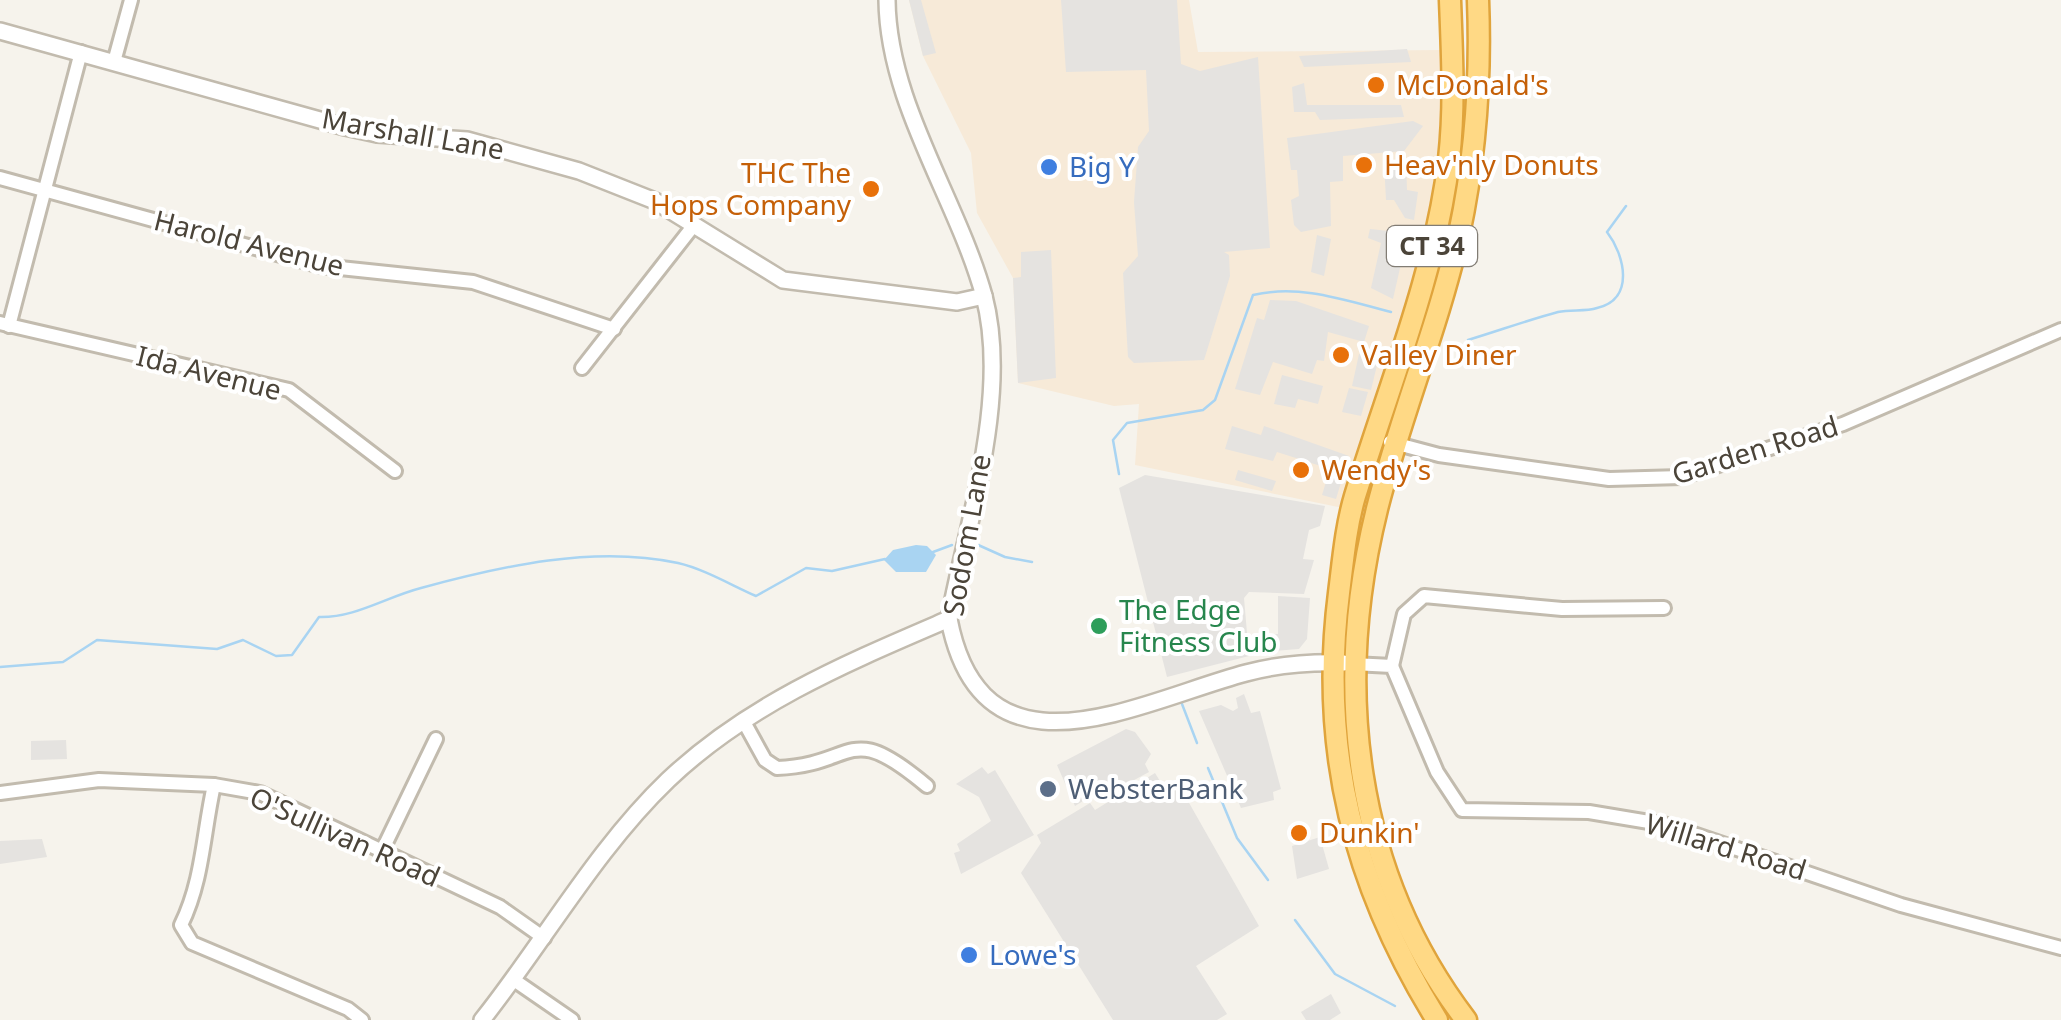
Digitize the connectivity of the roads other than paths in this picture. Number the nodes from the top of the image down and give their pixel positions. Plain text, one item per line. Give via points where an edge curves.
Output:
1 (131, 0) edge
2 (888, 0) edge
3 (1478, 0) edge
4 (1490, 0) edge
5 (1450, 1) edge
6 (0, 31) edge
7 (1478, 32) junction
8 (1452, 33) junction
9 (81, 52) junction
10 (114, 62) junction
11 (0, 178) edge
12 (43, 189) junction
13 (694, 225) junction
14 (984, 296) junction
15 (4, 324) edge
16 (614, 329) junction
17 (2061, 330) edge
18 (582, 368) dead end
19 (1373, 445) junction
20 (1396, 453) junction
21 (394, 471) dead end
22 (1664, 608) dead end
23 (950, 619) junction
24 (1330, 663) junction
25 (1353, 664) junction
26 (1392, 666) junction
27 (744, 722) junction
28 (436, 739) dead end
29 (214, 785) junction
30 (927, 786) dead end
31 (0, 793) edge
32 (382, 851) junction
33 (544, 938) junction
34 (2061, 948) edge
35 (514, 980) junction
36 (362, 1020) edge
37 (482, 1020) edge
38 (572, 1020) edge
39 (1437, 1020) edge
40 (1466, 1020) edge

1 - 10 street
2 - 14 street, Sodom Lane via 888,30 902,81
3 - 4 street
3 - 5 street
3 - 7 highway, CT 34
5 - 8 highway, CT 34
6 - 9 street, Marshall Lane
7 - 8 highway
7 - 20 highway, CT 34 via 1459,233
8 - 19 highway, CT 34 via 1449,160 1436,229
9 - 10 street, Marshall Lane
9 - 12 street
10 - 13 street, Marshall Lane via 377,134 503,148 655,201
11 - 12 street, Harold Avenue
12 - 15 street
12 - 16 street, Harold Avenue via 322,266 473,282
13 - 14 street, Marshall Lane via 783,280 957,302
13 - 16 street
14 - 23 street, Sodom Lane via 993,352 991,402
15 - 21 street, Ida Avenue via 289,390
16 - 18 street
17 - 20 street, Garden Road via 1843,424 1682,477 1609,479
19 - 20 highway
19 - 24 highway, CT 34 via 1354,499
20 - 25 highway, CT 34 via 1362,578
22 - 26 street via 1562,609 1424,596 1404,614
23 - 24 street, Sodom Lane via 954,644 984,692 1000,706 1046,724 1091,720 1286,664
23 - 27 street via 800,684
24 - 25 street, Sodom Lane
24 - 39 highway, CT 34 via 1338,768 1366,880
25 - 26 street
25 - 40 highway, CT 34 via 1355,730 1386,877 1421,954
26 - 34 street, Willard Road via 1437,772 1462,810 1589,812 1667,824 1901,905
27 - 30 street via 765,760 777,768 872,749 893,757
27 - 33 street via 655,794
28 - 32 street
29 - 31 street, O'Sullivan Road via 98,780
29 - 32 street, O'Sullivan Road via 260,792
29 - 36 street via 202,867 181,925 186,934 192,943
32 - 33 street, O'Sullivan Road via 500,907
33 - 35 street
35 - 37 street
35 - 38 street

